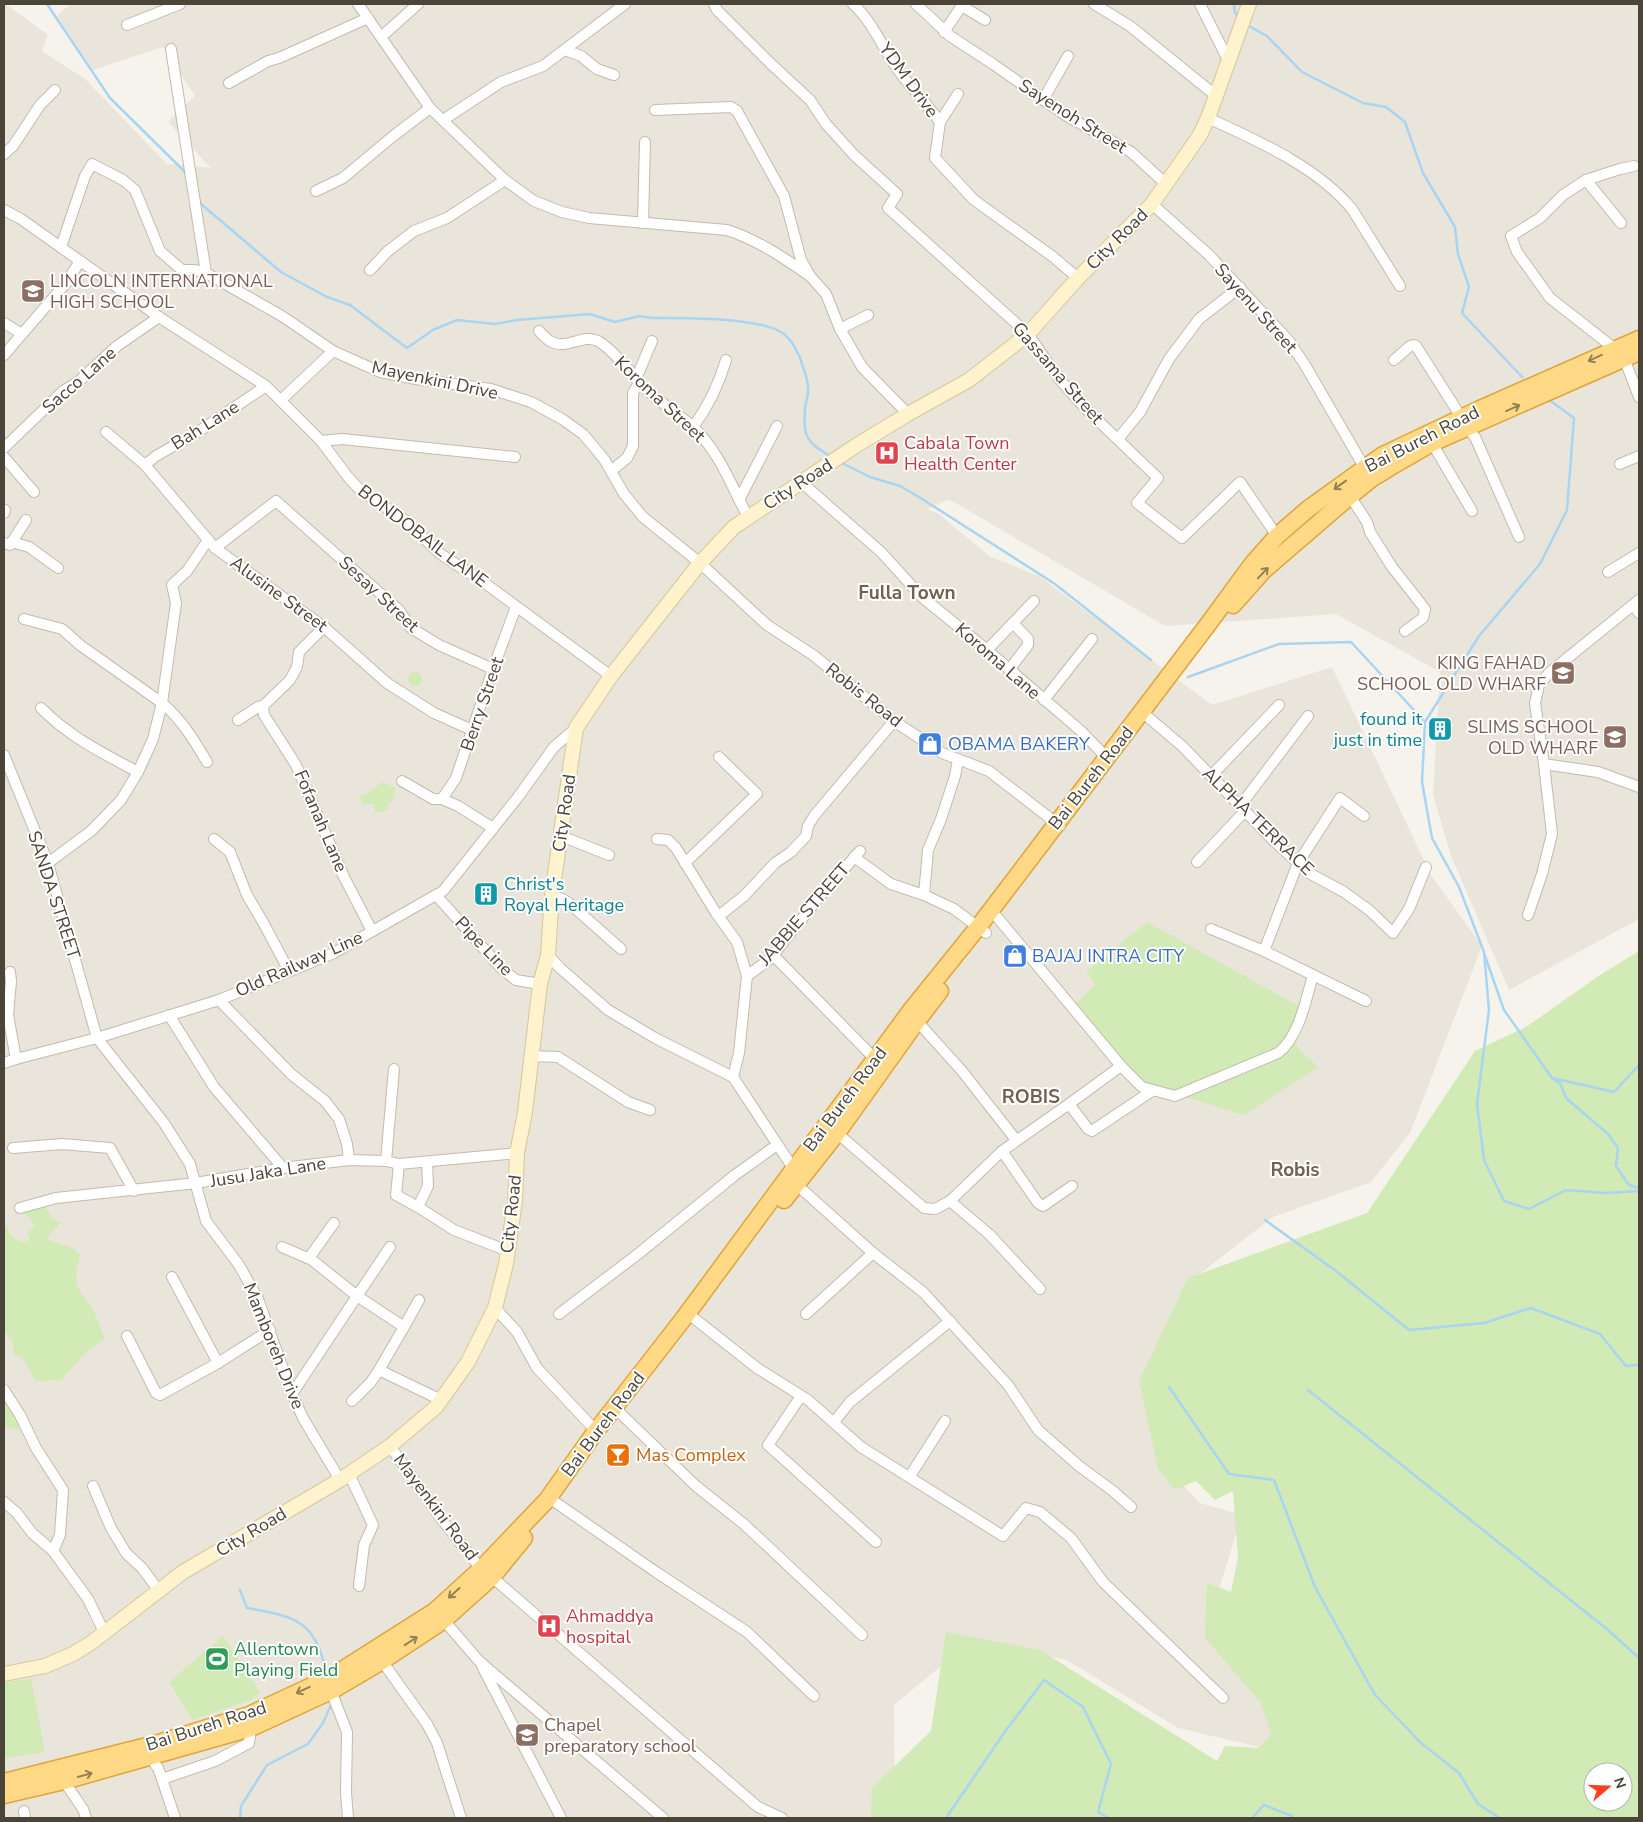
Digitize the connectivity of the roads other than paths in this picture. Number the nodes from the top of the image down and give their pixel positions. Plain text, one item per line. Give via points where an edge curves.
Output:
1 (180, 4) edge
2 (358, 4) edge
3 (418, 4) edge
4 (625, 4) edge
5 (714, 4) edge
6 (853, 4) edge
7 (916, 4) edge
8 (1094, 4) edge
9 (1200, 4) edge
10 (963, 5) edge
11 (1247, 9) edge
12 (368, 18) junction
13 (985, 20) dead end
14 (127, 25) dead end
15 (947, 34) junction
16 (381, 36) junction
17 (171, 49) dead end
18 (565, 50) junction
19 (1068, 56) dead end
20 (1228, 60) junction
21 (614, 74) dead end
22 (229, 82) dead end
23 (55, 90) dead end
24 (958, 94) dead end
25 (1215, 95) junction
26 (1043, 100) junction
27 (430, 108) junction
28 (655, 110) dead end
29 (1208, 118) junction
30 (443, 120) junction
31 (940, 122) junction
32 (646, 142) dead end
33 (4, 154) edge
34 (1634, 166) dead end
35 (505, 180) junction
36 (1586, 180) junction
37 (1166, 184) junction
38 (316, 191) dead end
39 (1152, 204) junction
40 (4, 210) edge
41 (643, 223) junction
42 (1621, 223) dead end
43 (61, 247) junction
44 (80, 261) junction
45 (370, 270) dead end
46 (206, 274) junction
47 (810, 276) junction
48 (1078, 278) junction
49 (1400, 286) dead end
50 (1240, 287) junction
51 (868, 315) dead end
52 (159, 317) junction
53 (4, 323) edge
54 (840, 328) junction
55 (539, 331) dead end
56 (22, 334) junction
57 (1028, 334) junction
58 (1639, 339) edge
59 (652, 341) dead end
60 (333, 351) junction
61 (1639, 352) edge
62 (1619, 354) junction
63 (4, 355) edge
64 (726, 360) dead end
65 (1394, 360) dead end
66 (638, 381) junction
67 (266, 386) junction
68 (1639, 397) edge
69 (281, 400) junction
70 (908, 414) junction
71 (1464, 423) junction
72 (777, 426) dead end
73 (693, 427) junction
74 (106, 432) dead end
75 (1118, 439) junction
76 (321, 441) junction
77 (1432, 443) junction
78 (4, 448) edge
79 (1639, 456) edge
80 (4, 457) edge
81 (515, 457) dead end
82 (1620, 464) dead end
83 (145, 466) junction
84 (611, 471) junction
85 (1368, 473) junction
86 (802, 482) junction
87 (34, 492) dead end
88 (1350, 496) junction
89 (739, 500) junction
90 (1472, 511) dead end
91 (748, 517) junction
92 (26, 520) dead end
93 (1277, 536) junction
94 (1519, 537) dead end
95 (8, 542) edge
96 (211, 544) junction
97 (1639, 553) edge
98 (700, 563) junction
99 (58, 568) dead end
100 (1608, 572) dead end
101 (1034, 601) dead end
102 (1637, 606) edge
103 (516, 607) junction
104 (24, 619) dead end
105 (1013, 623) junction
106 (324, 627) junction
107 (1405, 631) dead end
108 (1092, 639) dead end
109 (987, 650) junction
110 (493, 669) junction
111 (1009, 670) junction
112 (611, 676) junction
113 (1044, 700) junction
114 (162, 703) junction
115 (1279, 705) dead end
116 (41, 708) dead end
117 (264, 711) junction
118 (1144, 714) junction
119 (1308, 716) dead end
120 (238, 720) dead end
121 (894, 721) junction
122 (576, 728) junction
123 (472, 730) junction
124 (719, 757) dead end
125 (1106, 757) junction
126 (4, 759) edge
127 (958, 760) junction
128 (207, 762) dead end
129 (1544, 764) junction
130 (138, 772) junction
131 (1211, 776) junction
132 (402, 781) dead end
133 (1639, 787) edge
134 (442, 799) junction
135 (1243, 808) junction
136 (1364, 816) dead end
137 (1060, 825) junction
138 (493, 828) junction
139 (560, 836) junction
140 (214, 839) dead end
141 (657, 839) dead end
142 (609, 855) dead end
143 (1197, 862) dead end
144 (48, 863) junction
145 (1298, 863) junction
146 (685, 864) junction
147 (1426, 867) dead end
148 (552, 894) junction
149 (924, 894) junction
150 (436, 895) junction
151 (1528, 915) dead end
152 (720, 916) junction
153 (997, 916) junction
154 (982, 929) junction
155 (1211, 929) dead end
156 (372, 931) junction
157 (620, 949) dead end
158 (1264, 951) junction
159 (548, 955) junction
160 (773, 955) junction
161 (289, 971) junction
162 (10, 972) dead end
163 (1313, 975) junction
164 (747, 976) junction
165 (537, 983) junction
166 (532, 998) dead end
167 (219, 1000) junction
168 (1366, 1001) dead end
169 (169, 1016) junction
170 (917, 1021) junction
171 (97, 1038) junction
172 (531, 1056) junction
173 (16, 1058) junction
174 (4, 1063) edge
175 (880, 1064) junction
176 (1120, 1066) junction
177 (394, 1069) dead end
178 (733, 1077) junction
179 (1152, 1091) junction
180 (1069, 1104) junction
181 (650, 1110) dead end
182 (838, 1133) junction
183 (1016, 1140) junction
184 (777, 1145) junction
185 (13, 1148) dead end
186 (1002, 1151) junction
187 (517, 1152) junction
188 (349, 1160) junction
189 (386, 1161) junction
190 (427, 1162) junction
191 (398, 1164) junction
192 (282, 1168) junction
193 (795, 1176) junction
194 (196, 1183) junction
195 (1072, 1186) dead end
196 (134, 1191) junction
197 (950, 1201) junction
198 (418, 1207) junction
199 (20, 1208) dead end
200 (334, 1223) dead end
201 (282, 1247) dead end
202 (390, 1247) dead end
203 (508, 1251) junction
204 (873, 1254) junction
205 (309, 1258) junction
206 (172, 1277) dead end
207 (1040, 1289) dead end
208 (357, 1296) junction
209 (419, 1300) dead end
210 (495, 1308) junction
211 (559, 1314) dead end
212 (806, 1314) dead end
213 (695, 1319) junction
214 (950, 1321) junction
215 (404, 1327) junction
216 (270, 1330) junction
217 (127, 1336) dead end
218 (218, 1362) junction
219 (379, 1370) junction
220 (4, 1390) edge
221 (292, 1394) junction
222 (802, 1396) junction
223 (441, 1400) junction
224 (352, 1401) dead end
225 (621, 1414) junction
226 (945, 1421) dead end
227 (834, 1422) junction
228 (596, 1431) junction
229 (390, 1446) junction
230 (910, 1476) junction
231 (344, 1477) junction
232 (93, 1486) dead end
233 (4, 1502) edge
234 (554, 1502) junction
235 (1131, 1507) dead end
236 (876, 1542) dead end
237 (53, 1551) junction
238 (486, 1573) junction
239 (359, 1586) dead end
240 (159, 1591) junction
241 (440, 1615) junction
242 (104, 1632) junction
243 (862, 1635) dead end
244 (382, 1661) junction
245 (479, 1661) junction
246 (4, 1674) edge
247 (331, 1691) junction
248 (814, 1696) dead end
249 (1223, 1698) dead end
250 (251, 1728) junction
251 (150, 1757) junction
252 (162, 1779) junction
253 (64, 1781) junction
254 (4, 1782) edge
255 (4, 1795) edge
256 (86, 1818) edge
257 (175, 1818) edge
258 (348, 1818) edge
259 (461, 1818) edge
260 (561, 1818) edge
261 (663, 1818) edge
262 (782, 1818) edge

1 - 14 street
2 - 12 street
3 - 16 street
4 - 18 street
5 - 57 street, Gassama Street via 810,100 854,155 898,194 888,208
6 - 31 street, YDM Drive via 900,74
7 - 15 street, Sayenoh Street
8 - 25 street via 1130,26
9 - 20 street
10 - 13 street
10 - 15 street
11 - 20 main road, City Road
12 - 16 street
12 - 22 street via 268,61
15 - 26 street, Sayenoh Street
16 - 27 street
17 - 46 street
18 - 21 street via 581,56 597,69
18 - 30 street via 543,66 501,82
19 - 26 street
20 - 25 main road, City Road
23 - 33 street
24 - 31 street
25 - 29 main road, City Road
26 - 37 street, Sayenoh Street via 1131,152
27 - 30 street
27 - 38 street via 343,178
28 - 47 street via 731,107 737,111 784,196 802,260
29 - 37 main road, City Road
29 - 49 street via 1280,154 1343,198
30 - 35 street
31 - 48 street, YDM Drive via 934,158 974,200
32 - 41 street
34 - 36 street
35 - 41 street via 534,201 562,212
35 - 45 street via 447,218 414,231
36 - 42 street
36 - 62 street via 1563,195 1540,218 1511,236 1517,252 1550,298
37 - 39 main road, City Road
39 - 48 main road, City Road
39 - 50 street, Sayenu Street
40 - 43 street, BONDOBAIL LANE
41 - 47 street via 727,230 747,236
43 - 44 street, BONDOBAIL LANE
43 - 46 street, Mayenkini Drive via 92,164 135,190 160,251 166,257 182,270
44 - 52 street, BONDOBAIL LANE
44 - 56 street via 66,283
46 - 60 street, Mayenkini Drive via 282,316
47 - 54 street via 826,294
48 - 57 main road, City Road
50 - 75 street via 1199,319 1169,360 1140,412
50 - 85 street, Sayenu Street via 1289,341 1305,364
51 - 54 street
52 - 67 street, BONDOBAIL LANE
52 - 78 street, Sacco Lane via 117,346 78,382 63,391
53 - 56 street
54 - 70 street via 862,367
55 - 66 street, Koroma Street via 562,346 589,339 603,344
56 - 63 street
57 - 70 main road, City Road via 969,380
57 - 75 street, Gassama Street via 1060,380
58 - 62 highway, Bai Bureh Road
59 - 66 street
60 - 69 street
60 - 84 street, Mayenkini Drive via 380,372 491,389 531,402 583,434
61 - 62 highway, Bai Bureh Road
62 - 68 street
62 - 71 highway, Bai Bureh Road
64 - 73 street via 705,411
65 - 71 street via 1412,344 1416,346
66 - 73 street, Koroma Street
66 - 84 street via 633,393 633,446 628,458
67 - 69 street, BONDOBAIL LANE
67 - 83 street, Bah Lane
69 - 76 street, BONDOBAIL LANE
70 - 86 main road, City Road
71 - 77 highway, Bai Bureh Road
71 - 85 highway, Bai Bureh Road via 1383,455
71 - 94 street via 1475,437
72 - 89 street
73 - 89 street, Koroma Street via 723,466
74 - 83 street, Alusine Street
75 - 93 street, Gassama Street via 1158,478 1136,503 1182,538 1240,482
76 - 81 street via 342,439
76 - 103 street, BONDOBAIL LANE via 361,491 405,520 439,553
77 - 85 highway, Bai Bureh Road
77 - 90 street
79 - 82 street
80 - 87 street
83 - 96 street, Alusine Street
84 - 98 street, Mayenkini Drive via 643,517
85 - 88 highway, Bai Bureh Road
85 -> 93 highway, Bai Bureh Road via 1308,509
86 - 91 main road, City Road
86 - 109 street, Koroma Lane via 880,552 922,597
88 - 107 street via 1392,568 1425,609 1423,618
118 -> 88 highway, Bai Bureh Road via 1264,570
89 - 91 street, Koroma Street
91 - 98 main road, City Road
92 - 95 street
93 - 118 highway, Bai Bureh Road via 1253,563
95 - 99 street via 29,547
96 - 106 street, Alusine Street
96 - 110 street, Sesay Street via 276,501 399,610 410,628
96 - 114 street via 172,585 176,603
97 - 100 street
98 - 112 main road, City Road
98 - 121 street, Robis Road via 767,625 813,655
101 - 105 street
102 - 129 street via 1549,672 1539,685 1535,703
103 - 110 street, Berry Street
103 - 112 street, BONDOBAIL LANE
104 - 114 street via 62,629
105 - 109 street
105 - 111 street via 1028,638 1028,645
106 - 117 street via 299,652 290,680
106 - 123 street, Alusine Street via 387,682 434,713
108 - 113 street
109 - 111 street, Koroma Lane
110 - 123 street, Berry Street
111 - 113 street, Koroma Lane
112 - 122 main road, City Road
113 - 125 street, Koroma Lane
114 - 128 street via 190,734
114 - 130 street via 153,739
115 - 131 street
116 - 130 street via 95,750
117 - 120 street via 258,707
117 - 156 street, Fofanah Lane via 296,765 344,877
118 - 125 highway, Bai Bureh Road
118 - 131 street, ALPHA TERRACE
118 - 137 highway, Bai Bureh Road
119 - 135 street
121 - 127 street, Robis Road
121 - 152 street via 814,816 806,836
122 - 138 street, Old Railway Line via 554,747
122 - 139 main road, City Road
123 - 134 street, Berry Street via 456,778
124 - 146 street via 757,794
125 - 137 highway, Bai Bureh Road
126 - 144 street, SANDA STREET
127 - 137 street, Robis Road via 989,771
127 - 149 street via 941,819 928,850
129 - 133 street via 1598,772
129 - 151 street via 1552,834
130 - 144 street via 121,800 92,831
131 - 135 street, ALPHA TERRACE
132 - 134 street via 433,799
134 - 138 street
135 - 143 street
135 - 145 street, ALPHA TERRACE
136 - 145 street via 1340,798
137 - 153 highway, Bai Bureh Road
137 - 154 highway, Bai Bureh Road
138 - 150 street, Old Railway Line via 443,891
139 - 142 street
139 - 148 main road, City Road
140 - 161 street via 230,852 247,895
141 - 146 street via 668,840
144 - 171 street, SANDA STREET
145 - 147 street, ALPHA TERRACE via 1369,910 1393,932 1408,909
145 - 158 street
146 - 152 street
148 - 157 street via 568,902
148 - 159 main road, City Road
149 - 154 street via 954,909
149 - 160 street, JABBIE STREET via 891,884 857,854
150 - 156 street, Old Railway Line
150 - 165 street, Pipe Line via 501,968 516,980
152 - 164 street via 737,942
153 - 154 highway, Bai Bureh Road
153 - 176 street
154 - 170 highway, Bai Bureh Road
154 - 175 highway, Bai Bureh Road via 912,1009
155 - 158 street
156 - 161 street, Old Railway Line via 334,953
158 - 163 street
159 - 165 main road, City Road
159 - 178 street via 608,1010
160 - 164 street, JABBIE STREET
160 - 175 street
161 - 167 street, Old Railway Line
162 - 173 street via 8,1015
163 - 168 street
163 - 179 street via 1292,1039 1278,1053 1175,1096
164 - 178 street via 739,1053
165 - 166 street
165 - 172 main road, City Road
167 - 169 street, Old Railway Line
167 - 188 street via 291,1074 325,1101 339,1119
169 - 171 street, Old Railway Line
169 - 192 street via 214,1087
170 - 175 highway, Bai Bureh Road
170 - 183 street via 962,1071
171 - 173 street, Old Railway Line
171 - 194 street, Mamboreh Drive via 164,1123 190,1164
172 - 181 street via 558,1057 628,1102
172 - 187 main road, City Road
173 - 174 street, Old Railway Line
175 - 182 highway, Bai Bureh Road
175 - 193 highway, Bai Bureh Road
176 - 179 street via 1142,1087
176 - 180 street
177 - 189 street
178 - 184 street
179 - 180 street via 1092,1130 1088,1130
180 - 183 street
182 - 193 highway, Bai Bureh Road
182 - 197 street via 924,1208 935,1209
183 - 186 street
184 - 193 street
184 - 211 street
185 - 196 street via 62,1144 110,1148
186 - 195 street via 1043,1206
186 - 197 street
187 - 190 street, Jusu Jaka Lane
187 - 203 main road, City Road
188 - 189 street, Jusu Jaka Lane
188 - 192 street, Jusu Jaka Lane
189 - 191 street, Jusu Jaka Lane
190 - 191 street, Jusu Jaka Lane
190 - 198 street via 428,1186
191 - 198 street via 396,1195
192 - 194 street, Jusu Jaka Lane
193 - 204 street
193 - 213 highway, Bai Bureh Road
193 - 228 highway, Bai Bureh Road
194 - 196 street, Jusu Jaka Lane
194 - 216 street, Mamboreh Drive via 206,1221 258,1299
196 - 199 street, Jusu Jaka Lane via 56,1198
197 - 207 street via 990,1235
198 - 203 street via 454,1230
200 - 205 street
201 - 205 street
202 - 208 street
203 - 210 main road, City Road
204 - 212 street
204 - 214 street via 924,1292
205 - 208 street
206 - 218 street
208 - 215 street
208 - 221 street
209 - 215 street
210 - 223 main road, City Road via 468,1362
210 - 228 street via 517,1332 538,1368
213 - 222 street via 757,1368
213 - 225 highway, Bai Bureh Road
214 - 227 street via 850,1402
214 - 235 street via 1008,1385 1038,1430
215 - 219 street
216 - 218 street
216 - 221 street, Mamboreh Drive
217 - 218 street via 156,1393 160,1395
219 - 223 street
219 - 224 street
220 - 237 street via 63,1490 60,1535
221 - 231 street, Mamboreh Drive via 303,1418
222 - 227 street
222 - 236 street via 768,1445
223 - 229 main road, City Road
225 - 234 highway, Bai Bureh Road
225 - 243 street
226 - 230 street
227 - 230 street via 861,1447
228 - 238 highway, Bai Bureh Road via 547,1500
229 - 231 main road, City Road
229 - 238 street, Mayenkini Road via 443,1521
230 - 249 street via 1003,1536 1026,1508 1040,1512 1071,1538 1103,1582
231 - 239 street, Mamboreh Drive via 373,1525 364,1545
231 - 240 main road, City Road via 183,1572
232 - 240 street via 110,1528 126,1553
233 - 237 street
234 - 238 highway, Bai Bureh Road
234 - 248 street via 747,1632
237 - 242 street via 88,1599
238 - 241 highway, Bai Bureh Road
238 - 262 street, Mayenkini Road via 758,1807
240 - 242 main road, City Road
244 -> 241 highway, Bai Bureh Road
241 - 245 street
241 -> 254 highway, Bai Bureh Road via 331,1676 249,1715 155,1744
242 - 246 main road, City Road via 73,1654 45,1666
244 - 247 highway, Bai Bureh Road
244 - 259 street via 437,1743
245 - 260 street
245 - 261 street
247 - 250 highway, Bai Bureh Road
247 - 258 street via 347,1732
250 - 251 highway, Bai Bureh Road
250 - 252 street via 249,1743 215,1761
251 - 252 street
253 -> 251 highway, Bai Bureh Road
252 - 257 street
253 - 255 highway, Bai Bureh Road
253 - 256 street via 80,1803

